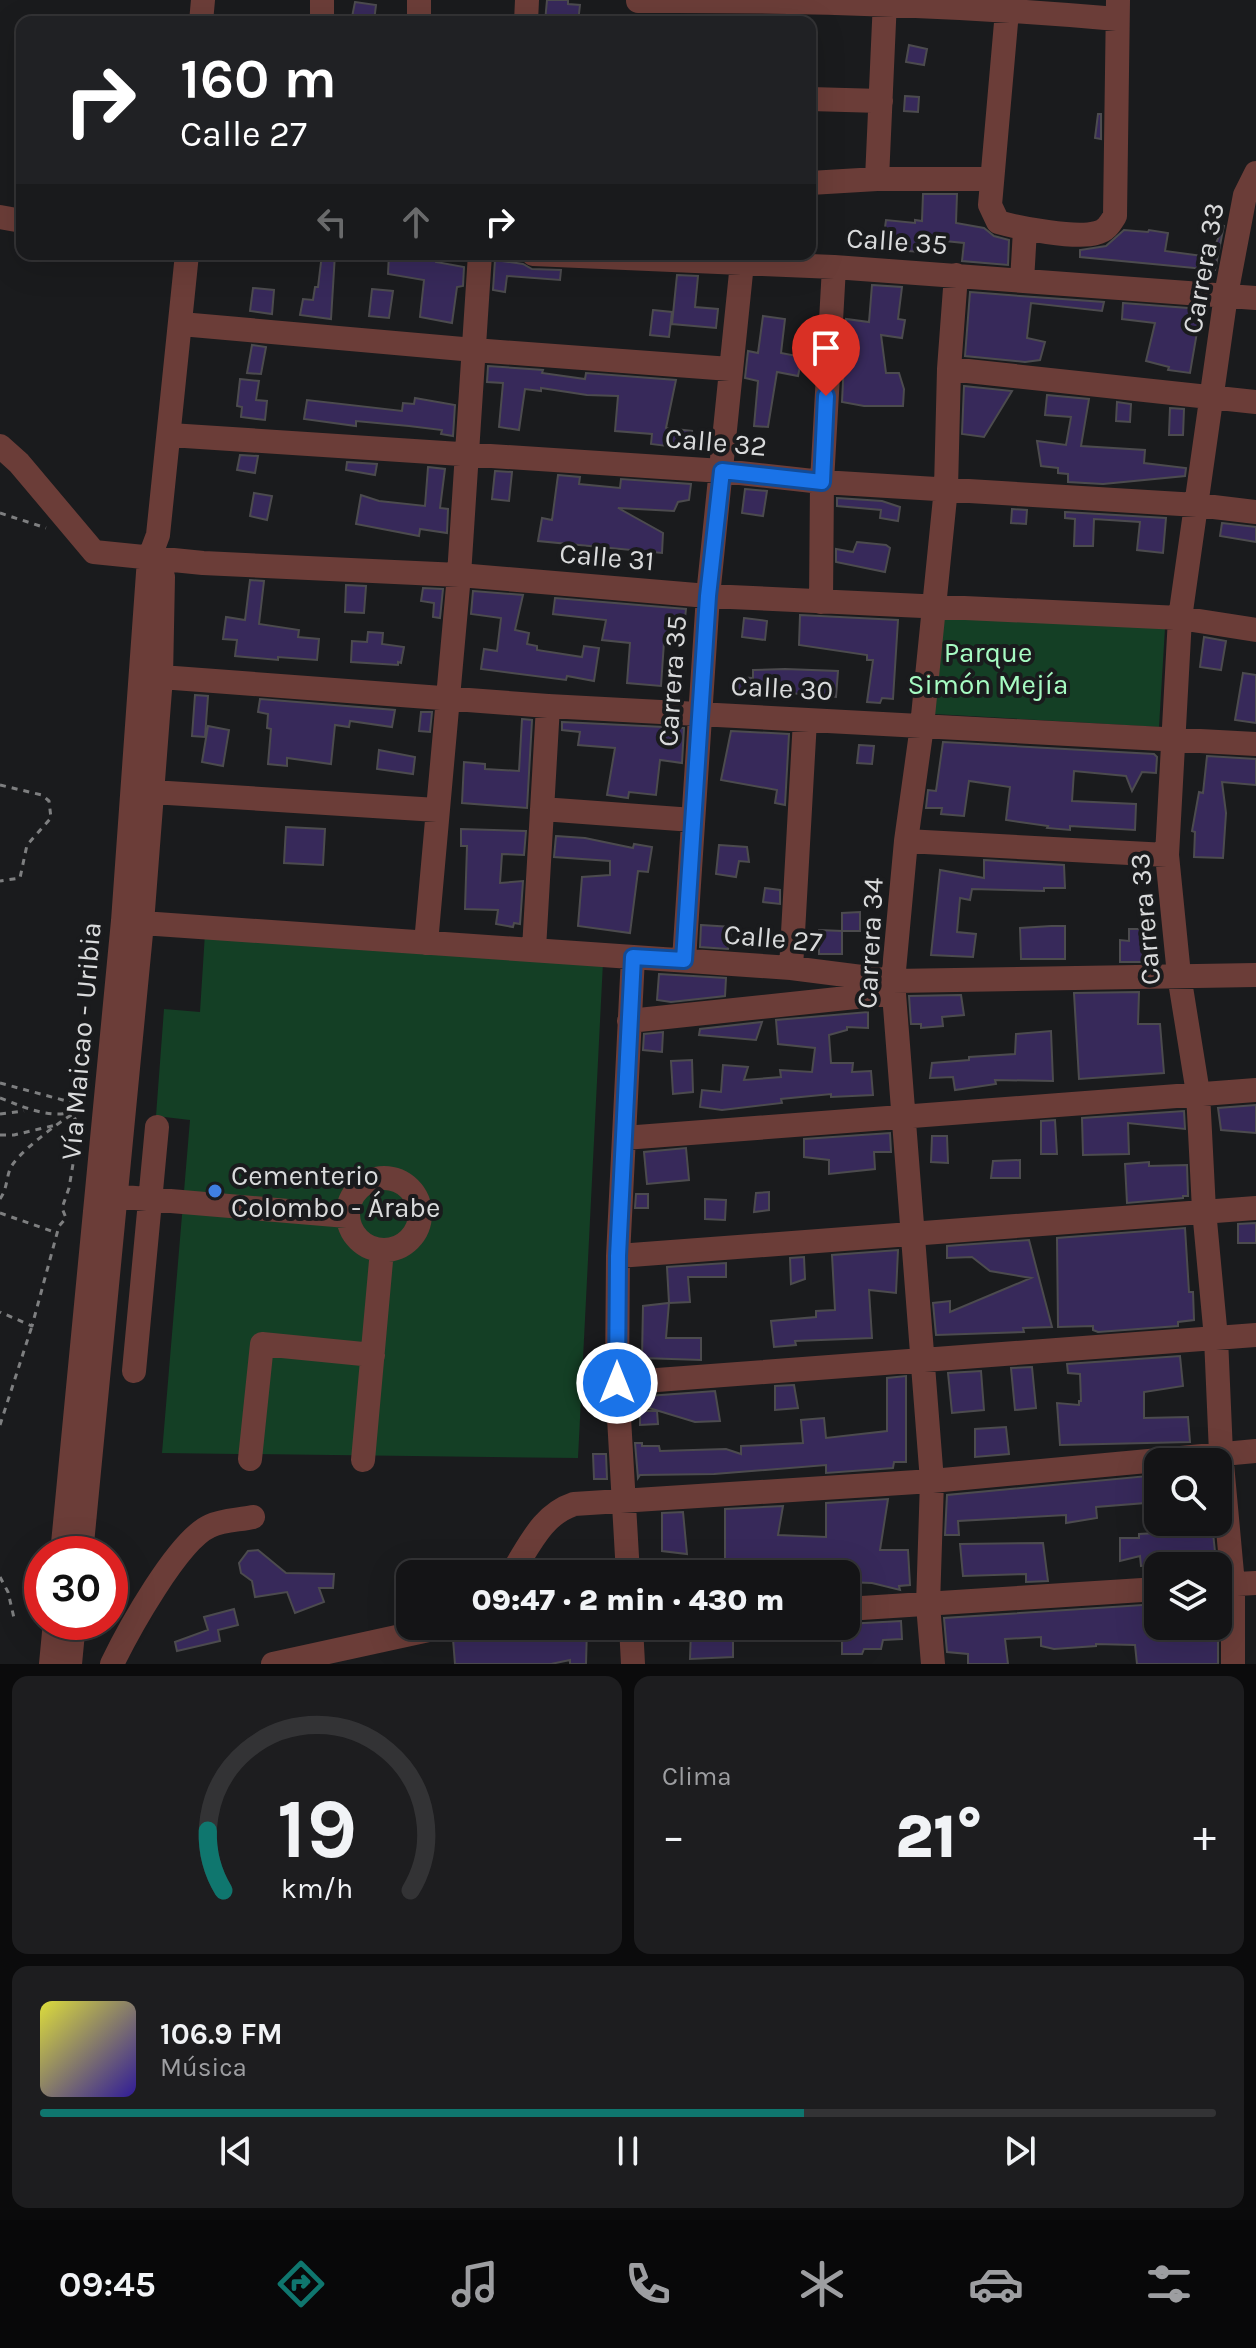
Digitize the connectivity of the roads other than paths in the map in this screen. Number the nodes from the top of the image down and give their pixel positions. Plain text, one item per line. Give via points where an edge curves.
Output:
1 (638, 0) edge
2 (761, 0) edge
3 (885, 2) edge
4 (1008, 5) edge
5 (1117, 10) edge
6 (816, 99) edge
7 (881, 101) junction
8 (1256, 173) edge
9 (877, 179) junction
10 (992, 179) junction
11 (816, 183) edge
12 (1025, 230) junction
13 (186, 260) edge
14 (480, 260) edge
15 (695, 260) edge
16 (742, 263) junction
17 (834, 267) junction
18 (956, 275) junction
19 (1022, 281) junction
20 (1226, 295) junction
21 (1256, 298) edge
22 (181, 324) junction
23 (474, 350) junction
24 (730, 369) junction
25 (949, 369) junction
26 (1212, 399) junction
27 (1256, 402) edge
28 (170, 435) junction
29 (0, 446) edge
30 (468, 456) junction
31 (722, 471) junction
32 (822, 482) junction
33 (946, 488) junction
34 (1197, 505) junction
35 (1256, 512) edge
36 (156, 559) junction
37 (459, 575) junction
38 (708, 596) junction
39 (821, 602) junction
40 (935, 605) junction
41 (1180, 618) junction
42 (1256, 630) edge
43 (161, 677) junction
44 (447, 697) junction
45 (548, 706) junction
46 (700, 714) junction
47 (805, 720) junction
48 (922, 726) junction
49 (1171, 739) junction
50 (1256, 744) edge
51 (143, 791) junction
52 (542, 809) junction
53 (437, 810) junction
54 (693, 820) junction
55 (906, 841) junction
56 (1167, 855) junction
57 (142, 923) junction
58 (426, 943) junction
59 (534, 949) junction
60 (633, 957) junction
61 (684, 960) junction
62 (791, 968) junction
63 (1179, 975) junction
64 (1256, 975) edge
65 (894, 987) junction
66 (629, 1021) junction
67 (1256, 1090) edge
68 (1198, 1093) junction
69 (904, 1117) junction
70 (157, 1127) dead end
71 (624, 1138) junction
72 (107, 1196) junction
73 (151, 1199) junction
74 (1256, 1208) edge
75 (1204, 1210) junction
76 (347, 1216) junction
77 (912, 1233) junction
78 (382, 1250) junction
79 (618, 1256) junction
80 (1256, 1335) edge
81 (1216, 1338) junction
82 (373, 1355) junction
83 (924, 1360) junction
84 (134, 1371) dead end
85 (617, 1383) junction
86 (1221, 1448) edge
87 (1256, 1451) edge
88 (1232, 1452) edge
89 (250, 1459) dead end
90 (363, 1460) dead end
91 (1144, 1460) edge
92 (932, 1481) junction
93 (625, 1501) junction
94 (253, 1517) dead end
95 (64, 1536) edge
96 (82, 1536) edge
97 (1231, 1536) edge
98 (520, 1560) edge
99 (627, 1560) edge
100 (1236, 1584) edge
101 (1144, 1590) edge
102 (928, 1605) junction
103 (860, 1608) edge
104 (396, 1637) edge
105 (53, 1640) edge
106 (72, 1640) edge
107 (632, 1640) edge
108 (51, 1664) edge
109 (70, 1664) edge
110 (112, 1664) edge
111 (273, 1664) edge
112 (633, 1664) edge
113 (933, 1664) edge
114 (1233, 1664) edge

1 - 2 street
2 - 3 street
3 - 4 street
3 - 7 street
4 - 5 street
4 - 10 street
5 - 12 street via 1115,216 1095,234
6 - 7 street
7 - 9 street
8 - 20 street, Carrera 33 via 1245,195
9 - 10 street, Calle 35
9 - 11 street, Calle 35
10 - 12 street via 990,205 998,222
12 - 19 street
13 - 22 street, Vía Maicao - Uribia
14 - 23 street
15 - 16 street, Calle 35
16 - 17 street, Calle 35
16 - 24 street, Carrera 35
17 - 18 street, Calle 35
17 - 32 street
18 - 19 street, Calle 35
18 - 25 street, Carrera 34
19 - 20 street, Calle 35
20 - 21 street, Calle 35
20 - 26 street, Carrera 33
22 - 23 street
22 - 28 street, Vía Maicao - Uribia
23 - 24 street
23 - 30 street
24 - 31 street, Carrera 35
25 - 26 street
25 - 33 street, Carrera 34
26 - 27 street
26 - 34 street, Carrera 33
28 - 30 street, Calle 32
28 - 36 street, Vía Maicao - Uribia
29 - 36 street, Calle 31 via 94,552
30 - 31 street, Calle 32
30 - 37 street
31 - 32 street, Calle 32
31 - 38 street, Carrera 35
32 - 33 street, Calle 32
32 - 39 street
33 - 34 street, Calle 32
33 - 40 street, Carrera 34
34 - 35 street, Calle 32
34 - 41 street, Carrera 33
36 - 37 street, Calle 31
36 - 43 street, Vía Maicao - Uribia
36 - 51 street, Vía Maicao - Uribia
37 - 38 street, Calle 31
37 - 44 street
38 - 39 street, Calle 31
38 - 46 street, Carrera 35
39 - 40 street, Calle 31
40 - 41 street, Calle 31
40 - 48 street, Carrera 34
41 - 42 street, Calle 31
41 - 49 street, Carrera 33
43 - 44 street, Calle 30
43 - 51 street, Vía Maicao - Uribia
44 - 45 street, Calle 30
44 - 53 street
45 - 46 street, Calle 30
45 - 52 street
46 - 47 street, Calle 30
46 - 54 street, Carrera 35
47 - 48 street, Calle 30
47 - 62 street
48 - 49 street, Calle 30
48 - 55 street, Carrera 34
49 - 50 street, Calle 30
49 - 56 street, Carrera 33
51 - 53 street
51 - 57 street, Vía Maicao - Uribia
51 - 72 street, Vía Maicao - Uribia via 96,1109
52 - 54 street
52 - 59 street
53 - 58 street
54 - 61 street, Carrera 35
55 - 56 street
55 - 65 street, Carrera 34
56 - 63 street, Carrera 33
57 - 58 street, Calle 27
57 - 72 street, Vía Maicao - Uribia
58 - 59 street, Calle 27
59 - 60 street, Calle 27
60 - 61 street, Calle 27
60 - 66 street
61 - 62 street, Calle 27
62 - 65 street, Calle 27
63 - 64 street, Calle 27
63 - 65 street, Calle 27
63 - 68 street, Carrera 33
65 - 66 street
65 - 69 street, Carrera 34
66 - 71 street
67 - 68 street
68 - 69 street
68 - 75 street, Carrera 33
69 - 71 street
69 - 77 street, Carrera 34
70 - 73 street
71 - 79 street
72 - 73 street
72 - 95 street, Vía Maicao - Uribia
72 - 96 street, Vía Maicao - Uribia
73 - 76 street
73 - 84 street
74 - 75 street
75 - 77 street
75 - 81 street, Carrera 33
76 - 78 street via 364,1245
76 - 78 street via 350,1199 361,1185 377,1178 394,1179 409,1188 419,1203 420,1220 413,1236 399,1247
77 - 79 street
77 - 83 street, Carrera 34
78 - 82 street
79 - 85 street
80 - 81 street
81 - 83 street
81 - 86 street, Carrera 33
82 - 89 street via 262,1344
82 - 90 street
83 - 85 street
83 - 92 street, Carrera 34
85 - 93 street
87 - 88 street
91 - 92 street
92 - 93 street
92 - 102 street, Carrera 34
93 - 98 street via 559,1509 547,1518
93 - 99 street
94 - 110 street via 209,1526 189,1541
97 - 100 street, Carrera 33
100 - 114 street, Carrera 33
101 - 102 street
102 - 103 street
102 - 113 street, Carrera 34
104 - 111 street
105 - 108 street
106 - 109 street
107 - 112 street

